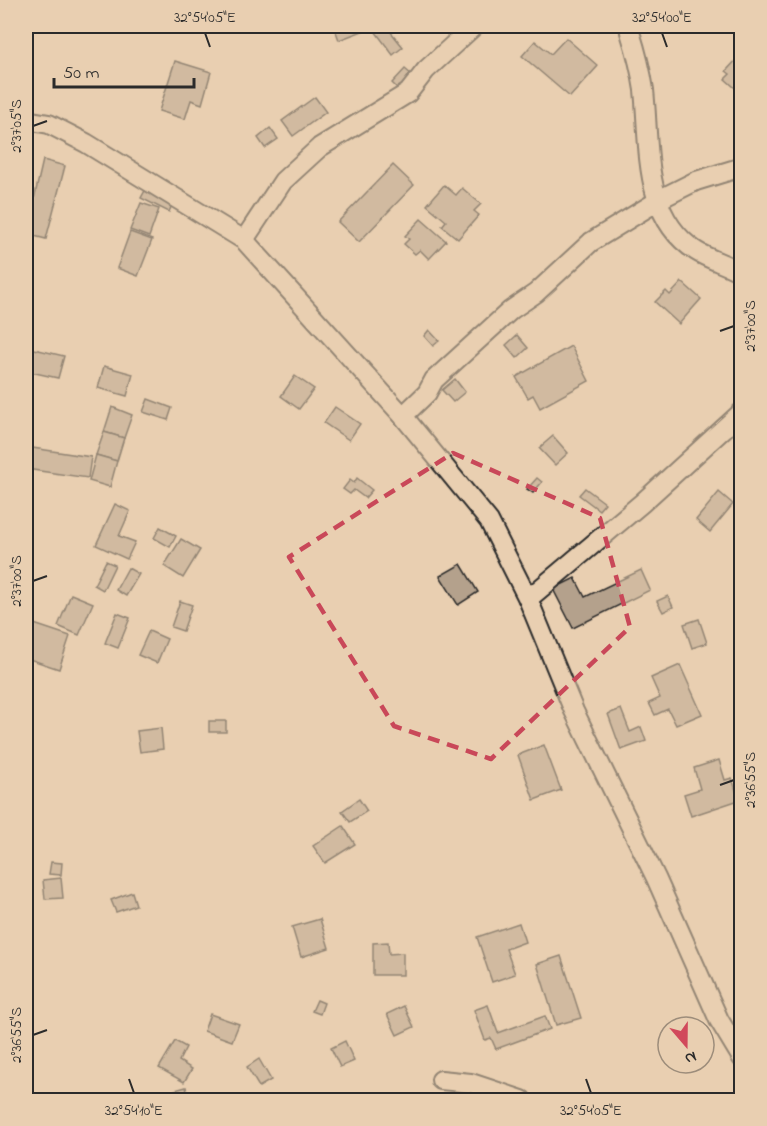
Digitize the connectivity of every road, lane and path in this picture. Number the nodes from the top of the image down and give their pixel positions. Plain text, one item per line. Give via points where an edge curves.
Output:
1 (474, 26) edge
2 (630, 32) dead end
3 (26, 120) edge
4 (741, 166) edge
5 (656, 201) junction
6 (244, 240) junction
7 (741, 273) edge
8 (741, 412) edge
9 (403, 416) junction
10 (528, 598) junction
11 (741, 1058) edge
12 (441, 1080) dead end
13 (522, 1101) edge

1 - 6 street via 426,70 408,93 320,147 283,181
2 - 5 street via 641,72
3 - 6 street via 49,124 86,143
4 - 5 street via 696,181
5 - 7 street via 678,234 696,251
5 - 9 street via 591,242 536,293 510,310 434,380 427,393
6 - 9 street
8 - 10 street
9 - 10 street via 489,521
10 - 11 street via 574,711 656,878 719,1020
12 - 13 street via 471,1083

